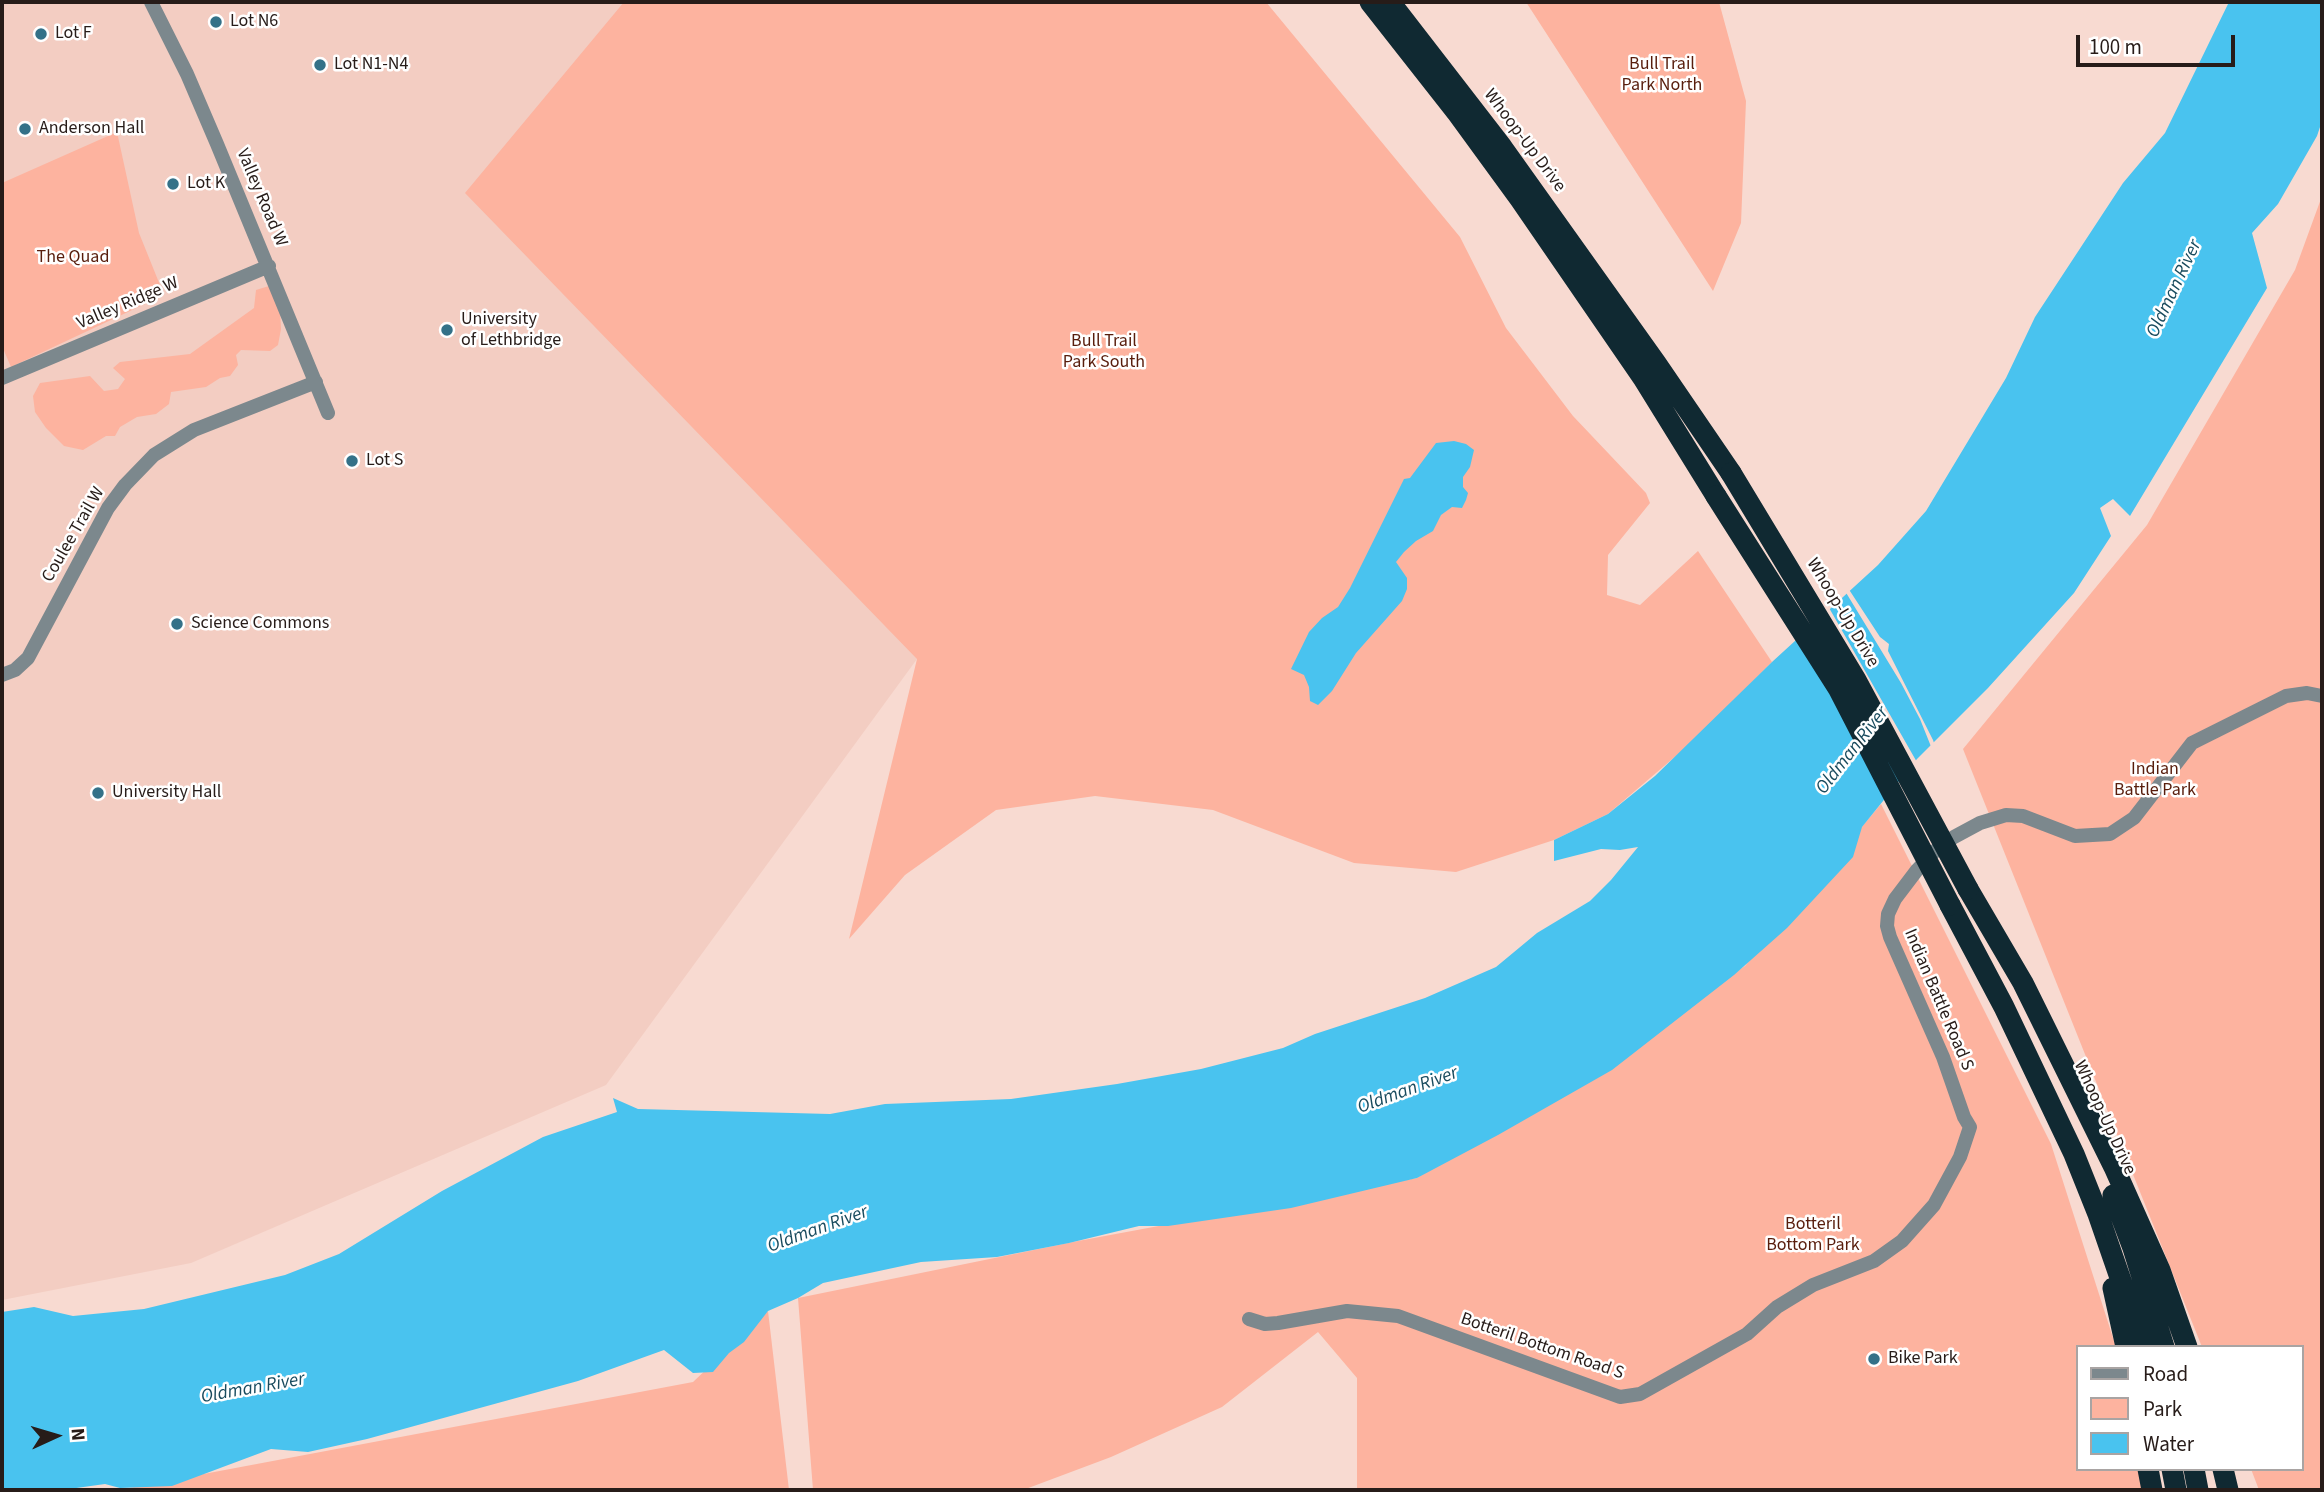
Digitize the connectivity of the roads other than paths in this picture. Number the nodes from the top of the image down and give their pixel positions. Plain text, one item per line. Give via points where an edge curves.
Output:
1 (151, 2) edge
2 (1370, 2) edge
3 (1390, 2) edge
4 (269, 266) junction
5 (2, 377) edge
6 (316, 382) junction
7 (328, 413) dead end
8 (2, 675) edge
9 (2322, 696) edge
10 (1968, 889) junction
11 (1970, 1127) joint
12 (2098, 1213) junction
13 (1249, 1319) dead end
14 (2126, 1345) edge
15 (2143, 1345) edge
16 (2163, 1345) edge
17 (2185, 1345) edge
18 (2148, 1471) edge
19 (2172, 1471) edge
20 (2194, 1471) edge
21 (2223, 1471) edge
22 (2151, 1490) edge
23 (2176, 1490) edge
24 (2198, 1490) edge
25 (2228, 1490) edge

1 - 4 street, Valley Road W
2 - 12 highway, Whoop-Up Drive, bridge via 1528,209 1643,378 1838,688 2045,1090
3 - 10 highway, Whoop-Up Drive, bridge via 1502,147 1731,473 1856,680
4 - 5 street, Valley Ridge W
4 - 6 street, Valley Road W
6 - 7 street, Valley Road W
6 - 8 street, Coulee Trail W via 194,430 154,455 108,508 28,658
9 - 11 street, Indian Battle Road S via 2286,696 2192,743 2134,818 2110,834 2075,836 2023,816 2006,815 1954,837 1917,870 1895,899 1887,926
10 - 16 highway, Whoop-Up Drive via 2112,1191
10 - 17 highway via 2023,982 2114,1167 2160,1270
11 - 13 street, Botteril Bottom Road S via 1934,1205 1902,1241 1874,1261 1813,1285 1777,1307 1747,1334 1640,1394 1612,1396 1398,1316 1347,1311 1278,1323
12 - 14 highway
12 - 15 highway, Whoop-Up Drive
18 - 22 highway
19 - 23 highway
20 - 24 highway
21 - 25 highway

